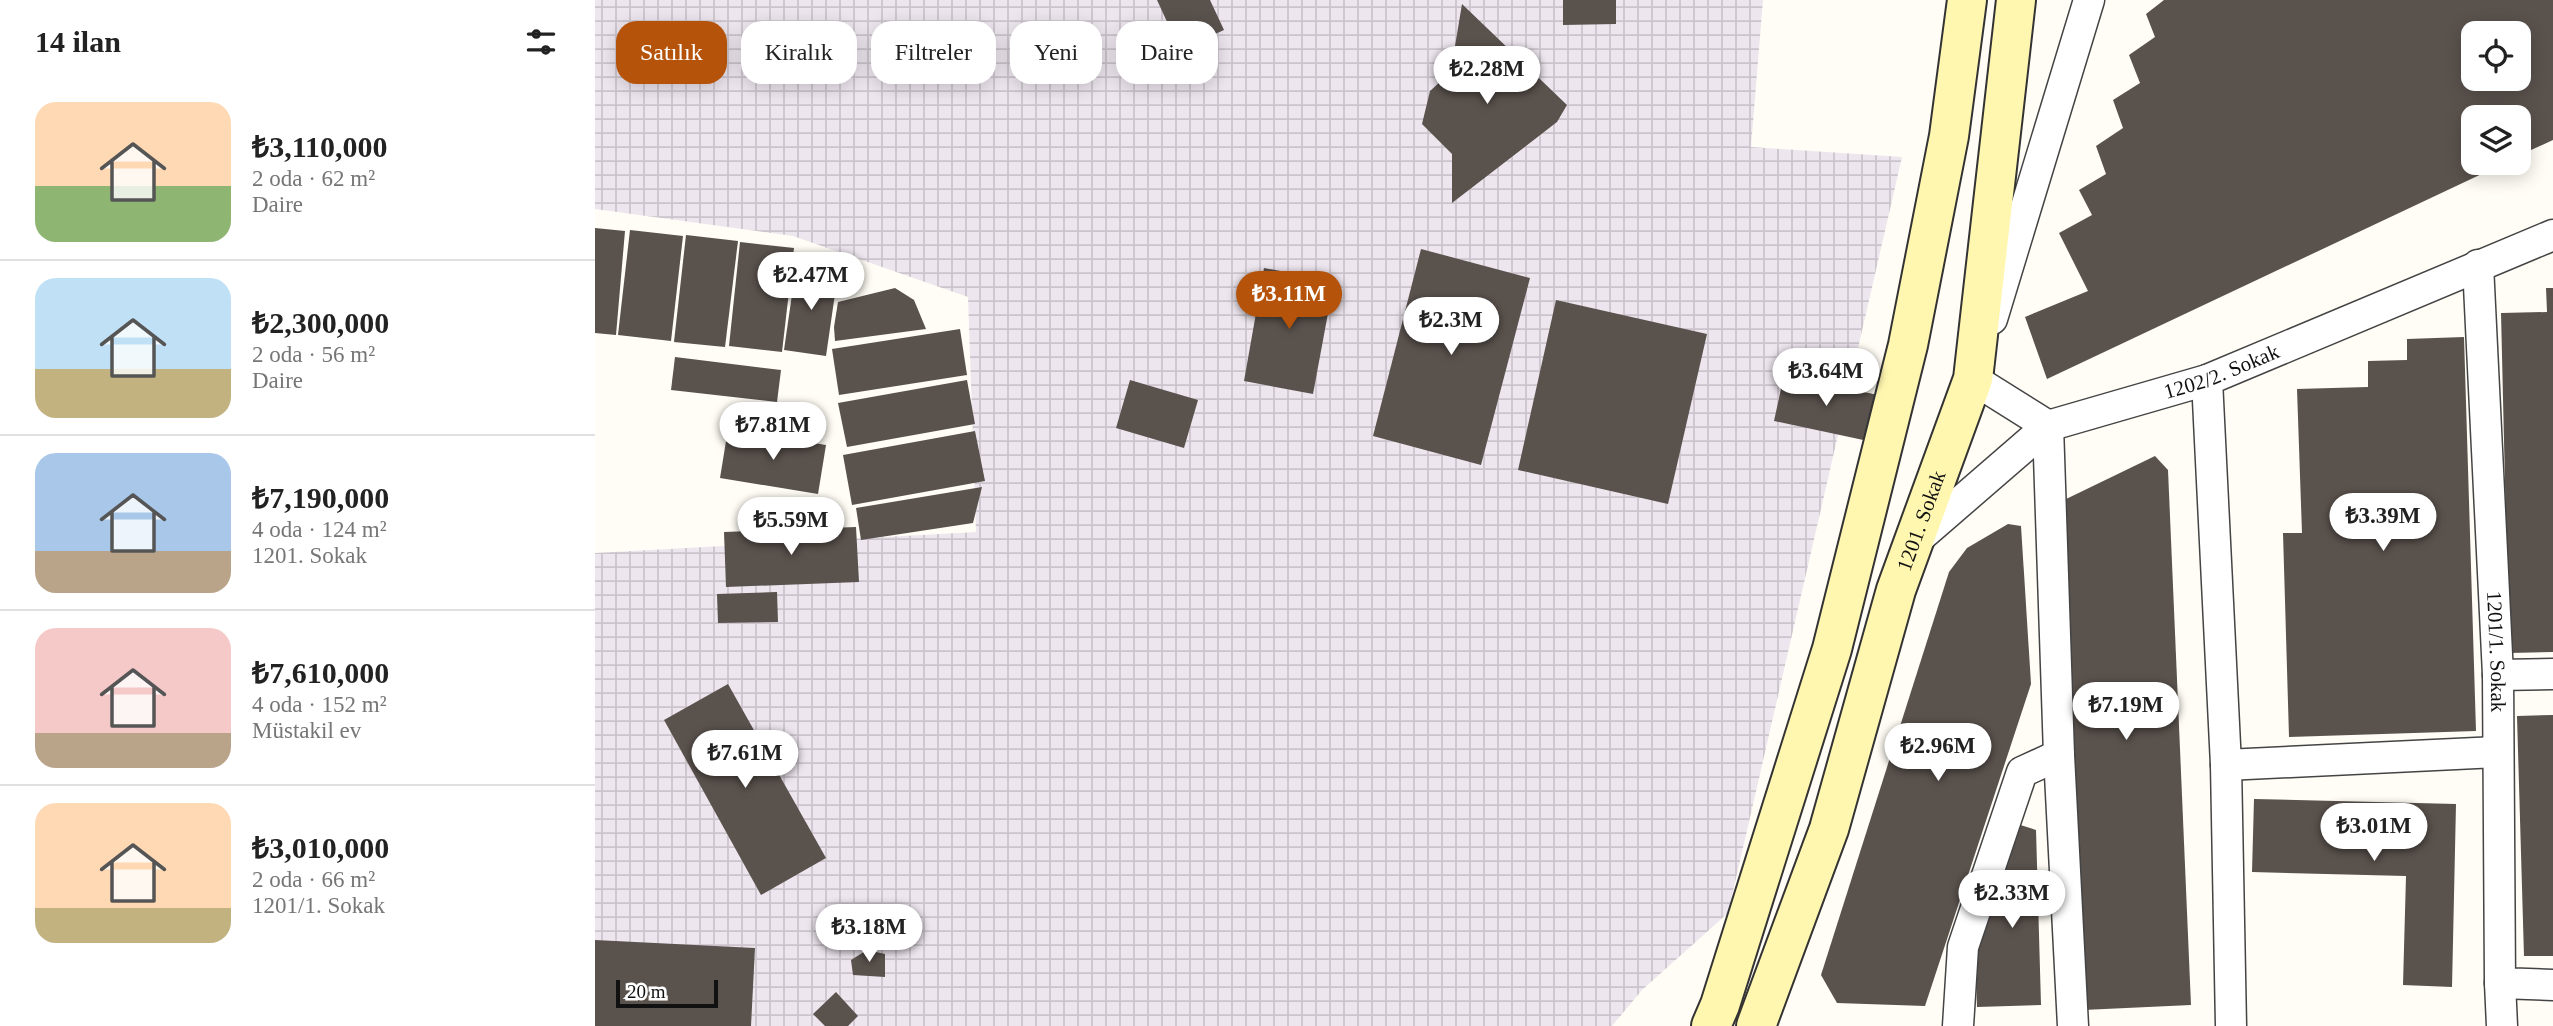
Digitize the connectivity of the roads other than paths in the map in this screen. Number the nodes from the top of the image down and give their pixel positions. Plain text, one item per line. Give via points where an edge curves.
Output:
1 (1967, 0) edge
2 (2016, 0) edge
3 (2089, 0) edge
4 (1949, 136) junction
5 (2553, 235) edge
6 (2478, 265) junction
7 (1973, 379) junction
8 (2207, 380) junction
9 (2048, 426) junction
10 (1914, 542) junction
11 (2553, 674) edge
12 (2498, 675) junction
13 (2497, 752) junction
14 (2059, 755) junction
15 (2226, 765) junction
16 (2500, 984) junction
17 (2553, 985) edge
18 (1710, 1019) edge
19 (1756, 1026) edge
20 (1958, 1026) edge
21 (2073, 1026) edge
22 (2231, 1026) edge
23 (2501, 1026) edge

1 - 4 main road
2 - 7 main road, 1201. Sokak
3 - 7 street
4 - 7 main road via 1971,149 1963,275
4 - 18 main road via 1908,345 1832,649
5 - 6 street, 1202/2. Sokak
6 - 8 street, 1202/2. Sokak
6 - 12 street, 1201/1. Sokak
7 - 9 street
7 - 10 main road, 1201. Sokak
8 - 9 street, 1202/2. Sokak
8 - 15 street
9 - 10 street, 1202/2. Sokak
9 - 14 street
10 - 19 main road, 1201. Sokak via 1896,590 1829,829
11 - 12 street
12 - 13 street, 1201/1. Sokak
13 - 15 street
13 - 16 street, 1201/1. Sokak
14 - 20 street via 2022,772 1963,947
14 - 21 street
15 - 22 street
16 - 17 street
16 - 23 street, 1201/1. Sokak

